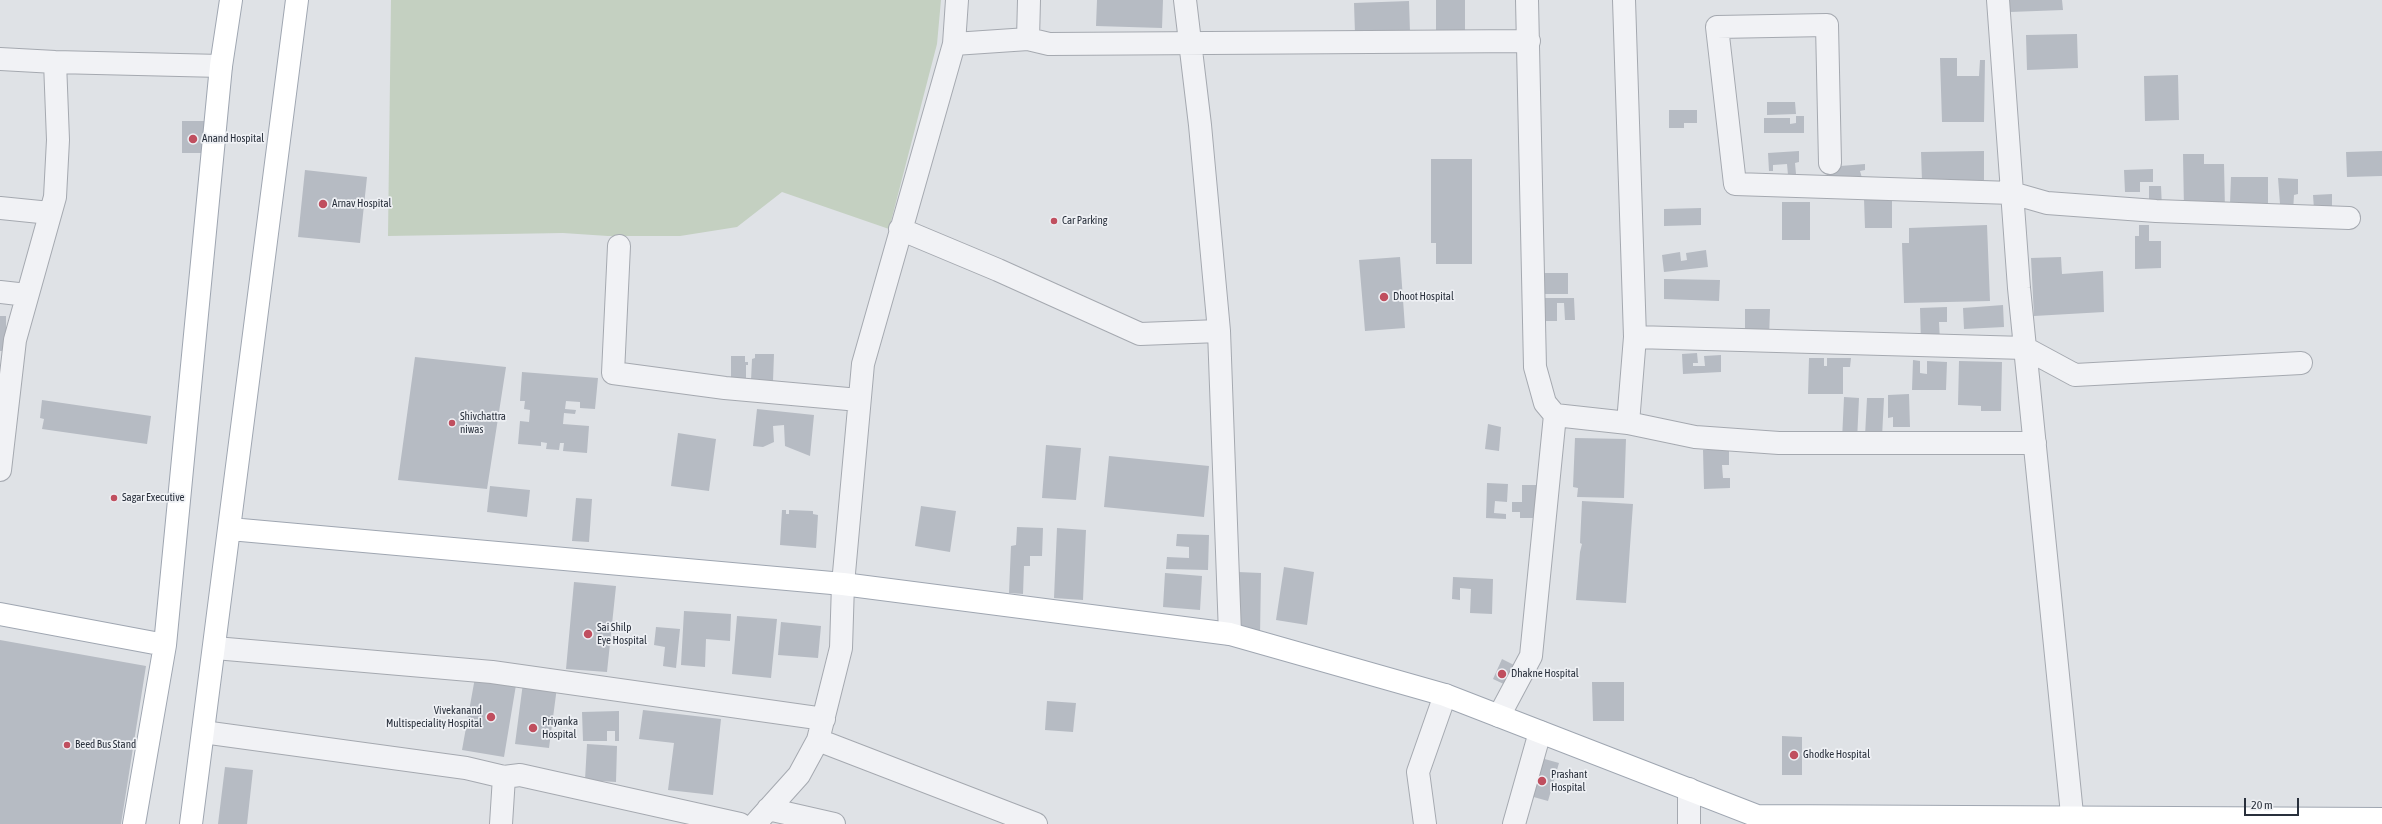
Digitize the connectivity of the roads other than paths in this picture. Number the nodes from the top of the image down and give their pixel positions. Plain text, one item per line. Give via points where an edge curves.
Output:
1 (231, 0) edge
2 (297, 0) edge
3 (957, 0) edge
4 (1029, 0) edge
5 (1185, 0) edge
6 (1527, 0) edge
7 (1624, 0) edge
8 (1998, 0) edge
9 (1028, 39) junction
10 (1529, 41) junction
11 (1190, 42) junction
12 (954, 44) junction
13 (0, 59) edge
14 (55, 62) junction
15 (221, 66) junction
16 (1830, 163) dead end
17 (2012, 193) junction
18 (0, 208) edge
19 (50, 213) junction
20 (2349, 218) dead end
21 (900, 229) junction
22 (619, 246) dead end
23 (0, 292) edge
24 (27, 295) junction
25 (1219, 331) junction
26 (1635, 337) junction
27 (2025, 348) junction
28 (2301, 363) dead end
29 (859, 400) junction
30 (1555, 415) junction
31 (1628, 423) junction
32 (2035, 443) junction
33 (0, 470) edge
34 (230, 529) junction
35 (844, 584) junction
36 (0, 614) edge
37 (1230, 634) junction
38 (165, 645) junction
39 (215, 648) junction
40 (1445, 695) junction
41 (1500, 716) junction
42 (824, 719) junction
43 (203, 732) junction
44 (1540, 732) junction
45 (818, 740) junction
46 (504, 777) junction
47 (1689, 789) junction
48 (762, 817) edge
49 (2382, 819) edge
50 (1757, 820) edge
51 (2073, 820) edge
52 (2189, 821) edge
53 (134, 824) edge
54 (191, 824) edge
55 (501, 824) edge
56 (740, 824) edge
57 (834, 824) edge
58 (1036, 824) edge
59 (1425, 824) edge
60 (1514, 824) edge
61 (1689, 824) edge

1 - 15 main road
2 - 34 main road
3 - 12 street
4 - 9 street
5 - 11 street
6 - 10 street
7 - 26 street
8 - 17 street
9 - 11 street via 1049,44
9 - 12 street
10 - 11 street
10 - 30 street via 1535,367 1545,403
11 - 25 street
12 - 21 street
13 - 14 street
14 - 15 street
14 - 19 street via 58,140 55,197
15 - 38 main road
16 - 17 street via 1827,25 1717,27 1735,184
17 - 20 street via 2047,203 2156,211
17 - 27 street
18 - 19 street
19 - 24 street
21 - 25 street via 1140,334
21 - 29 street via 862,364
22 - 29 street via 613,373 725,388
23 - 24 street
24 - 33 street via 15,340
25 - 37 street
26 - 27 street
26 - 31 street
27 - 28 street via 2075,375
27 - 32 street
29 - 35 street
30 - 31 street
30 - 41 street via 1531,656
31 - 32 street via 1695,437 1779,443
32 - 51 street
34 - 35 main road
34 - 39 main road
35 - 37 main road
35 - 42 street via 841,648
36 - 38 main road
37 - 40 main road
38 - 53 main road
39 - 42 street via 492,672
39 - 43 main road
40 - 41 main road
40 - 59 street via 1418,772
41 - 44 main road
42 - 45 street
43 - 46 street via 466,768
43 - 54 main road
44 - 47 main road
44 - 60 street
45 - 48 street via 799,775
45 - 58 street
46 - 55 street
46 - 56 street via 520,775
47 - 50 main road
47 - 61 street
48 - 57 street
49 - 52 main road
50 - 51 main road
51 - 52 main road

